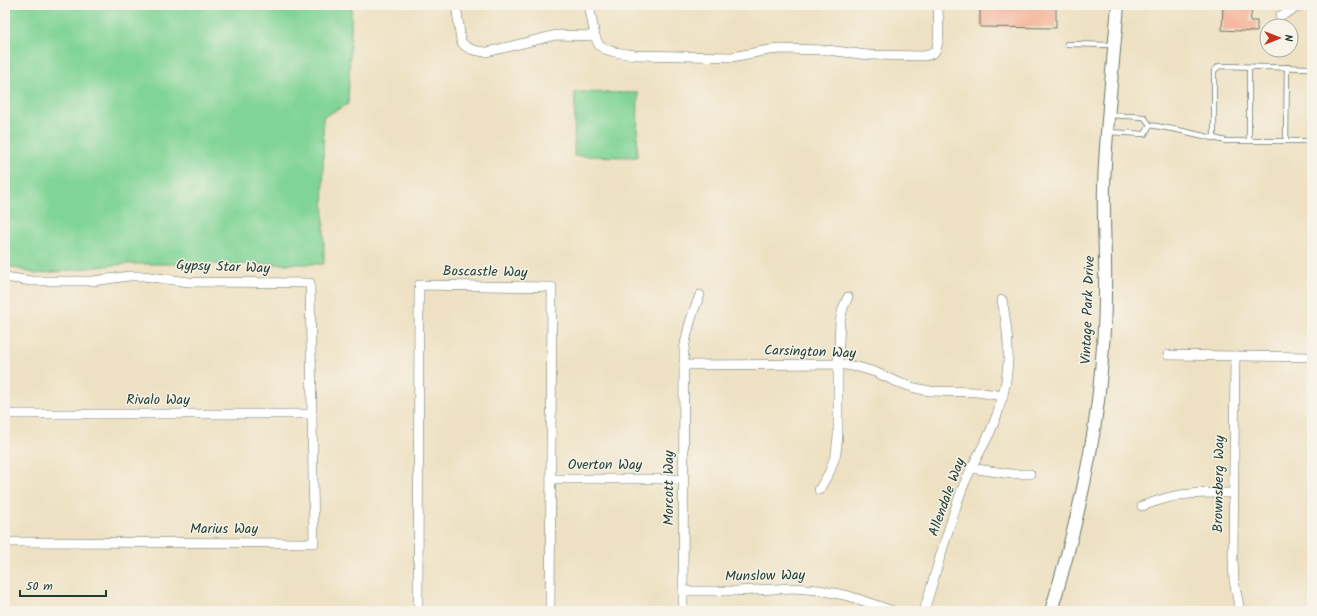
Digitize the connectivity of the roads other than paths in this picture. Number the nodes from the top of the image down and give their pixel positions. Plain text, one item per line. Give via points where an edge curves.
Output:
1 (456, 5) edge
2 (589, 5) edge
3 (938, 5) edge
4 (1118, 5) edge
5 (1297, 5) edge
6 (1280, 16) dead end
7 (594, 36) junction
8 (1067, 44) dead end
9 (1115, 45) junction
10 (1250, 67) junction
11 (1287, 67) junction
12 (1312, 68) edge
13 (1108, 115) junction
14 (1150, 126) junction
15 (1107, 132) junction
16 (1214, 138) junction
17 (1249, 141) junction
18 (1286, 141) junction
19 (1312, 141) edge
20 (5, 277) edge
21 (700, 295) dead end
22 (848, 297) dead end
23 (1002, 300) dead end
24 (1168, 355) dead end
25 (1235, 356) junction
26 (1312, 357) edge
27 (684, 364) junction
28 (838, 364) junction
29 (1003, 396) junction
30 (5, 414) edge
31 (312, 414) junction
32 (970, 468) junction
33 (1030, 474) dead end
34 (551, 479) junction
35 (683, 479) junction
36 (819, 490) dead end
37 (1233, 493) junction
38 (1142, 506) dead end
39 (5, 542) edge
40 (683, 591) junction
41 (418, 611) edge
42 (550, 611) edge
43 (683, 611) edge
44 (893, 611) edge
45 (924, 611) edge
46 (1051, 611) edge
47 (1240, 611) edge

1 - 7 street via 461,41 469,49 476,51 487,52 556,35
2 - 7 street
3 - 7 street via 938,43 930,55 924,56 868,55 827,50 769,50 732,57 636,55 600,46
4 - 9 street, Vintage Park Drive
5 - 6 street
8 - 9 lane
9 - 13 street, Vintage Park Drive
10 - 11 lane
10 - 16 lane via 1219,66 1214,71
10 - 17 lane
11 - 12 lane
11 - 18 lane
13 - 14 lane via 1144,117
13 - 15 street, Vintage Park Drive
14 - 15 lane via 1145,134
14 - 16 lane
15 - 46 street, Vintage Park Drive via 1104,188 1105,291 1098,401 1079,510
16 - 17 lane
17 - 18 lane
18 - 19 lane
20 - 31 street, Gypsy Star Way via 39,282 93,282 143,276 189,282 310,283
21 - 27 street, Morcott Way via 687,331
22 - 28 street via 840,321
23 - 29 street, Allendale Way via 1009,346
24 - 25 street
25 - 26 street
25 - 37 street, Brownsberg Way
27 - 28 street, Carsington Way
27 - 35 street, Morcott Way
28 - 29 street, Carsington Way via 858,367 930,391 977,392
28 - 36 street via 836,453 830,471
29 - 32 street, Allendale Way via 990,431
30 - 31 street, Rivalo Way
31 - 39 street, Marius Way via 314,543
32 - 33 street
32 - 45 street, Allendale Way
34 - 35 street, Overton Way
34 - 41 street, Boscastle Way via 552,287 419,285
34 - 42 street, Boscastle Way
35 - 40 street, Morcott Way
37 - 38 street via 1180,495
37 - 47 street, Brownsberg Way via 1232,559
40 - 43 street, Morcott Way
40 - 44 street, Munslow Way via 793,588 819,590 849,596

